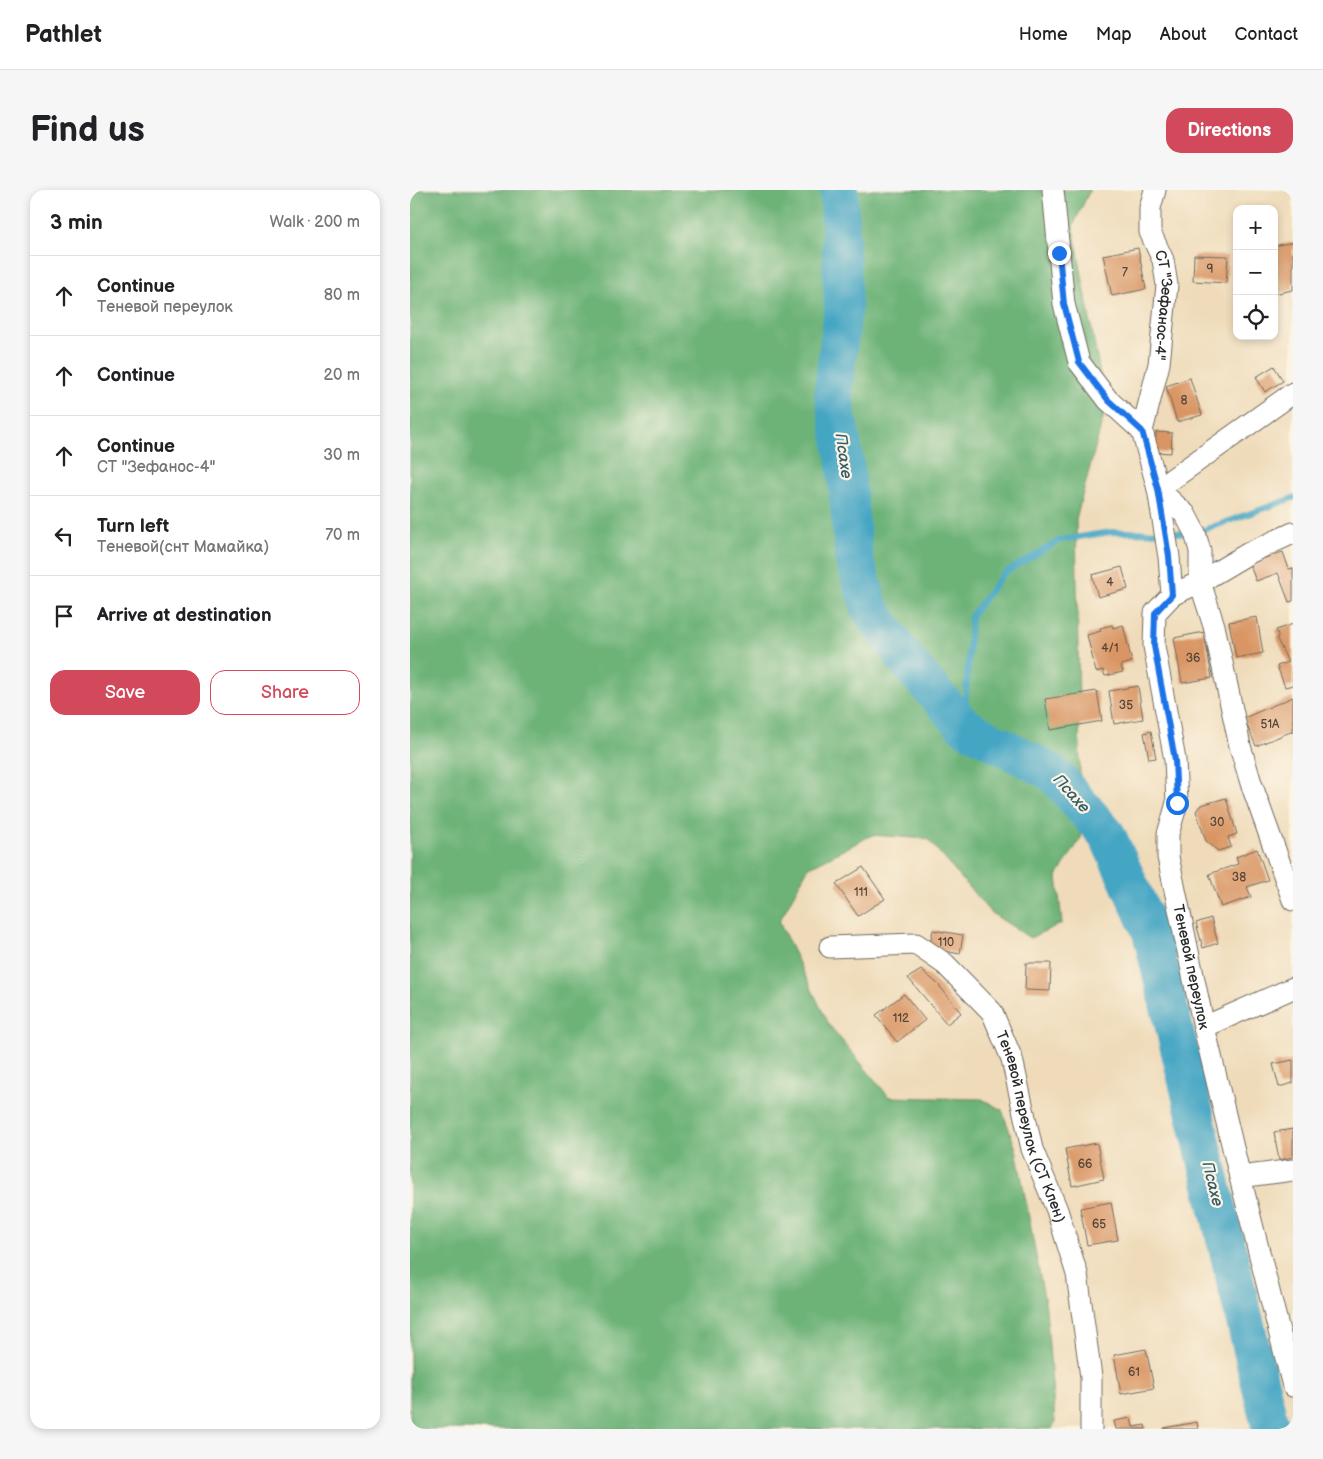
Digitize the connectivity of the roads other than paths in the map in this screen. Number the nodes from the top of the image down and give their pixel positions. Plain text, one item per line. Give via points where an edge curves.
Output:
1 (1053, 190) edge
2 (1155, 190) edge
3 (1293, 393) edge
4 (1142, 431) junction
5 (1160, 498) junction
6 (1293, 532) edge
7 (1200, 582) junction
8 (1172, 595) junction
9 (1293, 900) edge
10 (830, 947) dead end
11 (1293, 988) edge
12 (1204, 1027) junction
13 (1293, 1170) edge
14 (1240, 1177) junction
15 (1292, 1380) edge
16 (1091, 1429) edge

1 - 4 street via 1064,304 1079,362 1108,400
2 - 4 street, СТ "Зефанос-4" via 1150,208 1150,232 1163,260 1167,285 1159,364
3 - 5 street
4 - 5 street, СТ "Зефанос-4"
5 - 7 street via 1186,514 1200,551
5 - 8 street, СТ "Зефанос-4"
6 - 7 street via 1250,552
7 - 8 street
7 - 9 street via 1214,626 1248,774
8 - 12 street, Теневой переулок via 1155,613 1154,646 1175,760 1177,803 1168,834 1168,857
10 - 16 street, Теневой переулок (СТ Клен) via 916,944 945,964 992,1012 1012,1059 1032,1149 1057,1210 1077,1274 1091,1377
11 - 12 street
12 - 14 street, Теневой переулок
13 - 14 street
14 - 15 street, Теневой переулок

